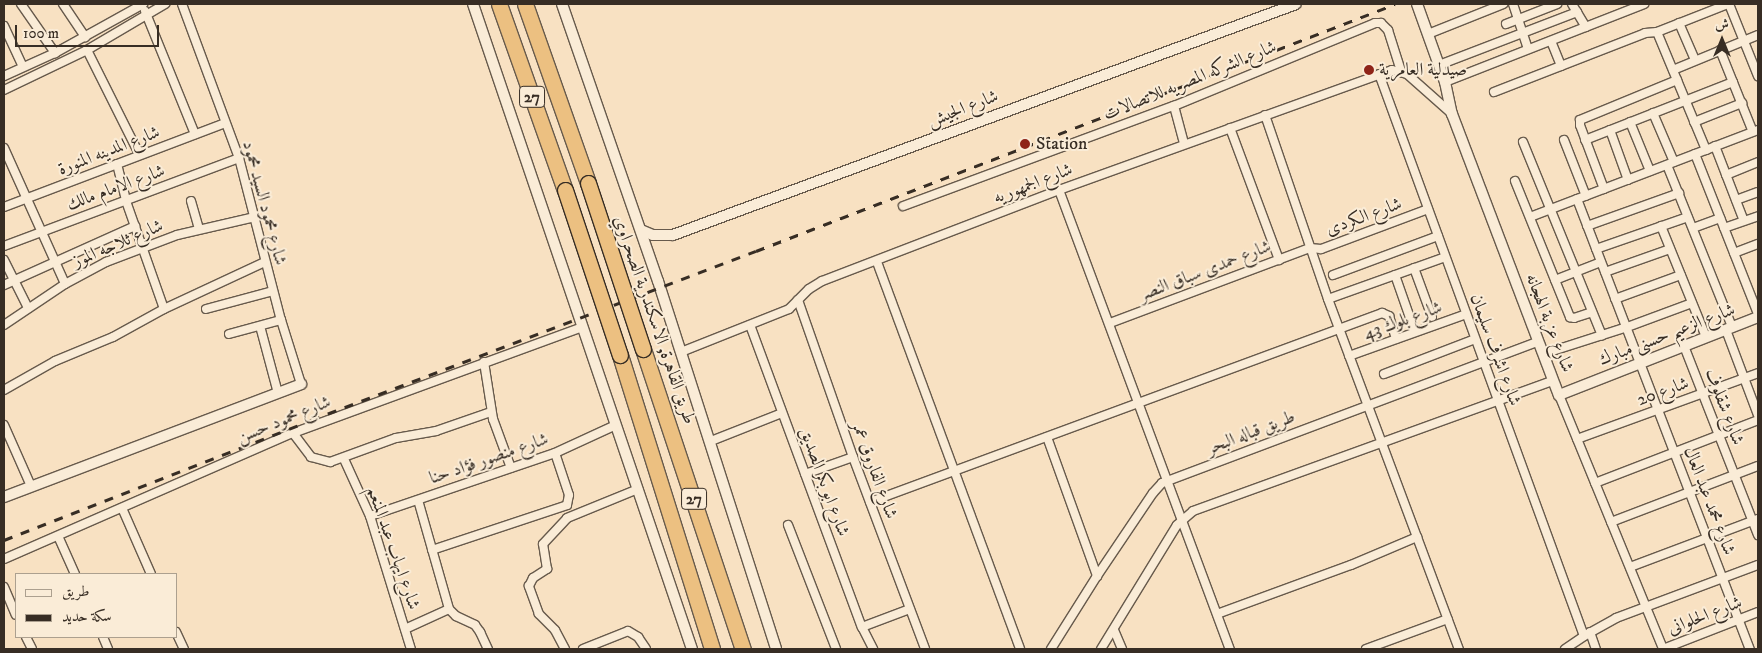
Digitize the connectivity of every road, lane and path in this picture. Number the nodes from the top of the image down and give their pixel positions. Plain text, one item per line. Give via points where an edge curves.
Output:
1 (21, 4) edge
2 (63, 4) edge
3 (144, 4) edge
4 (165, 4) edge
5 (182, 4) edge
6 (473, 4) edge
7 (499, 4) edge
8 (524, 4) edge
9 (562, 4) edge
10 (1296, 4) edge
11 (1416, 4) edge
12 (1503, 4) edge
13 (1513, 4) edge
14 (1557, 4) edge
15 (1572, 4) edge
16 (1644, 4) edge
17 (1728, 4) edge
18 (1577, 12) junction
19 (145, 15) junction
20 (1518, 19) junction
21 (1679, 23) junction
22 (1506, 24) dead end
23 (4, 26) edge
24 (1586, 27) junction
25 (1657, 32) junction
26 (1523, 33) junction
27 (1428, 34) junction
28 (1758, 35) edge
29 (85, 37) junction
30 (1744, 40) junction
31 (1551, 41) junction
32 (87, 50) junction
33 (1528, 50) junction
34 (1720, 50) junction
35 (55, 53) junction
36 (1695, 60) junction
37 (1439, 65) junction
38 (1561, 66) junction
39 (23, 67) junction
40 (1673, 70) junction
41 (1401, 71) junction
42 (1379, 74) junction
43 (4, 76) edge
44 (1758, 76) edge
45 (1677, 80) junction
46 (1445, 82) junction
47 (1733, 82) junction
48 (4, 90) edge
49 (1494, 92) dead end
50 (1686, 100) junction
51 (1742, 103) junction
52 (1174, 106) junction
53 (1653, 113) junction
54 (1452, 114) junction
55 (1265, 115) junction
56 (1630, 122) junction
57 (1694, 122) junction
58 (225, 123) junction
59 (1230, 128) junction
60 (1610, 130) junction
61 (1756, 131) edge
62 (195, 134) junction
63 (1564, 140) dead end
64 (1585, 140) junction
65 (1523, 142) dead end
66 (1184, 144) junction
67 (1715, 146) junction
68 (4, 148) edge
69 (1706, 150) junction
70 (139, 154) junction
71 (1695, 154) junction
72 (239, 158) junction
73 (1758, 162) edge
74 (1671, 163) junction
75 (117, 164) junction
76 (1650, 171) junction
77 (1726, 175) junction
78 (1628, 180) junction
79 (1515, 181) dead end
80 (1604, 189) junction
81 (1059, 190) junction
82 (1758, 192) edge
83 (1679, 193) junction
84 (1586, 196) junction
85 (26, 198) junction
86 (1577, 199) junction
87 (1736, 200) junction
88 (126, 201) junction
89 (191, 201) dead end
90 (903, 206) dead end
91 (4, 207) edge
92 (1428, 209) junction
93 (1551, 209) junction
94 (1758, 216) edge
95 (255, 217) junction
96 (1530, 217) junction
97 (1688, 217) junction
98 (1720, 218) junction
99 (1744, 221) junction
100 (135, 226) junction
101 (1587, 226) junction
102 (1661, 226) junction
103 (1693, 228) junction
104 (1724, 228) junction
105 (199, 229) junction
106 (641, 230) junction
107 (42, 232) junction
108 (1438, 236) junction
109 (1758, 244) edge
110 (4, 246) edge
111 (142, 246) junction
112 (1310, 248) junction
113 (1596, 249) junction
114 (1670, 249) junction
115 (1734, 253) junction
116 (1445, 256) junction
117 (4, 260) edge
118 (1279, 260) junction
119 (55, 262) junction
120 (265, 262) junction
121 (878, 262) junction
122 (1601, 262) junction
123 (1414, 268) junction
124 (1576, 272) junction
125 (1605, 272) junction
126 (1333, 275) dead end
127 (1394, 275) junction
128 (1680, 275) junction
129 (1555, 280) junction
130 (14, 281) junction
131 (65, 284) junction
132 (4, 285) edge
133 (273, 291) junction
134 (1328, 299) junction
135 (1615, 299) junction
136 (798, 300) junction
137 (1692, 302) junction
138 (28, 308) junction
139 (164, 309) junction
140 (206, 309) dead end
141 (1592, 312) junction
142 (1466, 314) junction
143 (1758, 315) edge
144 (1432, 317) dead end
145 (281, 320) junction
146 (1110, 323) junction
147 (4, 325) edge
148 (750, 325) junction
149 (260, 326) junction
150 (582, 327) junction
151 (1339, 328) junction
152 (1626, 328) junction
153 (1729, 328) junction
154 (1415, 332) junction
155 (229, 334) dead end
156 (1602, 336) junction
157 (1706, 337) junction
158 (1396, 339) junction
159 (1475, 339) junction
160 (1538, 342) junction
161 (1684, 346) junction
162 (681, 352) junction
163 (1543, 354) junction
164 (1349, 356) junction
165 (484, 362) junction
166 (1484, 362) junction
167 (1640, 363) junction
168 (1758, 373) edge
169 (1384, 374) dead end
170 (1744, 378) junction
171 (1553, 381) junction
172 (302, 384) joint
173 (4, 390) edge
174 (278, 393) junction
175 (1703, 393) junction
176 (1559, 394) junction
177 (1498, 401) junction
178 (1140, 402) junction
179 (1368, 405) junction
180 (1658, 410) junction
181 (491, 412) junction
182 (782, 413) junction
183 (1758, 415) edge
184 (1758, 420) edge
185 (4, 425) edge
186 (616, 425) junction
187 (292, 432) junction
188 (1719, 435) junction
189 (1047, 437) junction
190 (1577, 439) junction
191 (711, 441) junction
192 (1382, 444) junction
193 (1674, 452) junction
194 (555, 453) junction
195 (853, 457) junction
196 (344, 458) junction
197 (1758, 466) edge
198 (511, 468) junction
199 (953, 471) junction
200 (805, 474) junction
201 (1735, 475) junction
202 (1168, 480) junction
203 (1595, 483) junction
204 (31, 486) junction
205 (638, 489) junction
206 (1690, 492) junction
207 (4, 497) edge
208 (418, 500) junction
209 (870, 502) junction
210 (122, 508) junction
211 (370, 516) junction
212 (1182, 519) junction
213 (1756, 520) edge
214 (1611, 522) junction
215 (788, 525) dead end
216 (1758, 535) edge
217 (58, 536) junction
218 (1417, 537) junction
219 (1708, 538) junction
220 (432, 550) junction
221 (4, 559) edge
222 (1758, 566) edge
223 (1630, 567) junction
224 (75, 573) edge
225 (151, 573) edge
226 (1097, 576) junction
227 (1724, 579) junction
228 (4, 587) edge
229 (1646, 607) junction
230 (449, 609) junction
231 (910, 609) junction
232 (1758, 612) edge
233 (15, 613) edge
234 (1217, 614) junction
235 (1448, 618) junction
236 (1739, 619) junction
237 (862, 627) junction
238 (405, 629) junction
239 (1114, 630) junction
240 (1587, 634) junction
241 (178, 636) edge
242 (184, 649) edge
243 (410, 649) edge
244 (488, 649) edge
245 (566, 649) edge
246 (583, 649) edge
247 (646, 649) edge
248 (692, 649) edge
249 (712, 649) edge
250 (743, 649) edge
251 (776, 649) edge
252 (836, 649) edge
253 (872, 649) edge
254 (925, 649) edge
255 (1020, 649) edge
256 (1051, 649) edge
257 (1101, 649) edge
258 (1122, 649) edge
259 (1230, 649) edge
260 (1366, 649) edge
261 (1459, 649) edge
262 (1565, 649) edge
263 (1596, 649) edge
264 (1663, 649) edge
265 (1750, 649) edge

1 - 35 street
2 - 29 street
3 - 19 street
3 - 29 street
4 - 19 street
5 - 58 street, شارع محمود السيد محمود
6 - 150 street
7 - 249 highway, 27, bridge via 620,355
8 - 250 highway, طريق القاهرة, الاسكندرية الصحراوي / 27, bridge via 588,183
9 - 106 street
10 - 106 street, شارع الجيش via 673,235 653,236
11 - 27 street, شارع عزبة الهجانه
12 - 27 street
13 - 20 street
14 - 20 street
15 - 18 street
16 - 24 street
17 - 21 street
17 - 30 street
18 - 24 street
18 - 26 street
19 - 32 street
19 - 62 street
20 - 22 street
20 - 26 street
21 - 25 street
21 - 36 street
23 - 39 street
24 - 31 street
25 - 38 street via 1645,33
25 - 40 street
26 - 33 street
26 - 37 street
27 - 37 street, شارع عزبة الهجانه
28 - 30 street
29 - 35 street
30 - 34 street
30 - 44 street
31 - 33 street
31 - 38 street
32 - 48 street
32 - 70 street
33 - 46 street
34 - 36 street
34 - 47 street
35 - 39 street
36 - 40 street
37 - 46 street, شارع عزبة الهجانه
38 - 49 street
39 - 43 street
40 - 45 street
41 - 42 street, شارع الجمهوريه
41 - 52 street, شارع الشركه المصريه للاتصالات via 1388,30 1381,23 1375,23
41 - 54 street
42 - 55 street, شارع الجمهوريه
42 - 92 street, شارع اشرف سليمان
45 - 50 street
45 - 64 street via 1581,119 1579,124
46 - 54 street, شارع عزبة الهجانه
47 - 50 street
47 - 51 street
50 - 53 street
50 - 57 street
51 - 57 street
51 - 61 street
52 - 66 street
52 - 90 street, شارع الشركه المصريه للاتصالات
53 - 56 street
53 - 74 street
54 - 160 street, شارع عزبة الهجانه
55 - 59 street, شارع الجمهوريه
55 - 112 street
56 - 60 street
56 - 76 street
57 - 69 street
58 - 62 street, شارع المدينه المنورة
58 - 72 street, شارع محمود السيد محمود
59 - 66 street, شارع الجمهوريه
59 - 118 street
60 - 64 street
60 - 78 street
61 - 67 street
62 - 70 street, شارع المدينه المنورة
63 - 84 street
64 - 80 street
65 - 93 street
66 - 81 street, شارع الجمهوريه
67 - 69 street
67 - 77 street
68 - 85 street
69 - 71 street
70 - 75 street, شارع المدينه المنورة
71 - 74 street
71 - 98 street
72 - 88 street, شارع الامام مالك
72 - 95 street, شارع محمود السيد محمود
73 - 77 street
74 - 76 street
74 - 83 street
75 - 85 street, شارع المدينه المنورة
75 - 88 street
76 - 78 street
77 - 87 street
78 - 80 street
79 - 96 street
80 - 84 street
81 - 121 street, شارع الجمهوريه
81 - 146 street
82 - 87 street
83 - 97 street
83 - 101 street
84 - 86 street
85 - 91 street, شارع المدينه المنورة
85 - 107 street
86 - 93 street
86 - 101 street, شارع محمد عبد العال
87 - 99 street
88 - 100 street
88 - 107 street, شارع الامام مالك
89 - 105 street
92 - 108 street, شارع اشرف سليمان
92 - 112 street, شارع الكردى via 1321,249
93 - 96 street
93 - 124 street
94 - 99 street
95 - 105 street, شارع ثلاجه الموز
95 - 120 street, شارع محمود السيد محمود
96 - 129 street
97 - 102 street
97 - 103 street
98 - 103 street
98 - 104 street
99 - 104 street
100 - 111 street
100 - 119 street
101 - 113 street, شارع محمد عبد العال
102 - 113 street
102 - 114 street
103 - 153 street
104 - 115 street
105 - 111 street, شارع ثلاجه الموز
106 - 162 street
107 - 110 street, شارع الامام مالك
107 - 119 street
108 - 116 street, شارع اشرف سليمان
108 - 126 street
109 - 115 street
111 - 131 street, شارع ثلاجه الموز via 93,267
111 - 139 street
112 - 118 street, شارع حمدى سباق النصر
112 - 134 street
113 - 122 street, شارع محمد عبد العال
114 - 125 street
114 - 128 street
115 - 143 street
116 - 123 street
116 - 142 street, شارع اشرف سليمان
117 - 130 street
118 - 146 street, شارع حمدى سباق النصر
119 - 130 street
119 - 131 street
120 - 133 street, شارع محمود السيد محمود
120 - 139 street
121 - 136 street, شارع الجمهوريه via 815,284
121 - 199 street
122 - 124 street
122 - 125 street, شارع محمد عبد العال
123 - 127 street
123 - 144 street
124 - 129 street
124 - 141 street
125 - 135 street, شارع محمد عبد العال
127 - 134 street
127 - 154 street
128 - 135 street
128 - 137 street
129 - 141 street via 1570,317
130 - 132 street
130 - 138 street
131 - 138 street, شارع ثلاجه الموز
133 - 140 street
133 - 145 street, شارع محمود السيد محمود
134 - 151 street
135 - 152 street, شارع محمد عبد العال
136 - 148 street, شارع الجمهوريه via 789,309
136 - 195 street, شارع الفاروق عمر
137 - 152 street
137 - 157 street
138 - 147 street, شارع ثلاجه الموز
139 - 173 street via 113,337 55,361
141 - 156 street
142 - 154 street, شارع بلوك 43
142 - 159 street, شارع اشرف سليمان
143 - 153 street, شارع الزعيم حسنى مبارك
145 - 149 street
145 - 172 street, شارع محمود السيد محمود
146 - 178 street
148 - 162 street, شارع الجمهوريه
148 - 182 street, شارع ابو بكر الصديق
149 - 155 street
149 - 174 street
150 - 165 street, شارع محمود حسن
150 - 186 street
151 - 158 street via 1384,313 1390,316
151 - 164 street
151 - 178 street
152 - 156 street
152 - 167 street, شارع محمد عبد العال
153 - 157 street, شارع الزعيم حسنى مبارك
153 - 170 street
154 - 158 street, شارع بلوك 43
156 - 163 street
157 - 161 street, شارع الزعيم حسنى مبارك
158 - 164 street, شارع بلوك 43
159 - 166 street, شارع اشرف سليمان
159 - 169 street
160 - 163 street, شارع عزبة الهجانه
160 - 166 street, طريق قباله البحر
161 - 167 street, شارع الزعيم حسنى مبارك
161 - 175 street, شارع شقلوف
162 - 191 street
163 - 171 street, شارع عزبة الهجانه
164 - 179 street
165 - 181 street
165 - 187 street, شارع محمود حسن
166 - 177 street, شارع اشرف سليمان
166 - 179 street, طريق قباله البحر
167 - 176 street, شارع الزعيم حسنى مبارك
167 - 180 street, شارع محمد عبد العال
168 - 170 street, شارع 20
170 - 175 street, شارع 20
170 - 183 street
171 - 176 street, شارع عزبة الهجانه
171 - 177 street
172 - 174 street, شارع محمود حسن
174 - 204 street, شارع محمود حسن
175 - 180 street, شارع 20
175 - 188 street, شارع شقلوف
176 - 190 street, شارع عزبة الهجانه
177 - 192 street
177 - 240 street, شارع اشرف سليمان
178 - 189 street
178 - 202 street
179 - 192 street
179 - 202 street, طريق قباله البحر
180 - 190 street, شارع 20
180 - 193 street, شارع محمد عبد العال
181 - 196 street via 436,431 396,438
181 - 198 street
182 - 191 street
182 - 200 street, شارع ابو بكر الصديق
184 - 188 street
185 - 204 street
186 - 194 street, شارع منصور فؤاد حنا
186 - 205 street
187 - 196 street via 311,457 330,462
187 - 210 street, شارع محمود حسن
188 - 193 street
188 - 201 street, شارع شقلوف
189 - 199 street
189 - 226 street
190 - 203 street, شارع عزبة الهجانه
191 - 251 street
192 - 212 street via 1193,511
192 - 218 street
193 - 203 street
193 - 206 street, شارع محمد عبد العال
194 - 198 street, شارع منصور فؤاد حنا
194 - 220 street via 569,495 567,505
195 - 200 street
195 - 209 street, شارع الفاروق عمر
196 - 211 street, شارع ايهاب عبد المنعم
197 - 201 street
198 - 208 street, شارع منصور فؤاد حنا
199 - 209 street
199 - 255 street
200 - 237 street, شارع ابو بكر الصديق
201 - 206 street
201 - 213 street, شارع شقلوف
202 - 212 street
202 - 226 street, طريق قباله البحر via 1153,493
203 - 214 street, شارع عزبة الهجانه
204 - 207 street, شارع محمود حسن
205 - 245 street via 567,518 544,544 547,569 533,578 529,586 539,614 555,630
205 - 248 street
206 - 214 street
206 - 219 street, شارع محمد عبد العال
208 - 211 street, شارع منصور فؤاد حنا
208 - 220 street
209 - 231 street, شارع الفاروق عمر
210 - 217 street, شارع محمود حسن
210 - 225 street
211 - 238 street, شارع ايهاب عبد المنعم
212 - 234 street
212 - 239 street
213 - 216 street, شارع شقلوف
213 - 219 street
214 - 223 street, شارع عزبة الهجانه
215 - 252 street
217 - 221 street, شارع محمود حسن
217 - 224 street
218 - 234 street
218 - 235 street
219 - 223 street
219 - 227 street, شارع محمد عبد العال
220 - 230 street
222 - 227 street
223 - 229 street, شارع عزبة الهجانه
226 - 256 street, طريق قباله البحر
227 - 229 street
227 - 236 street, شارع محمد عبد العال
228 - 233 street
229 - 240 street
229 - 264 street, شارع عزبة الهجانه
230 - 238 street
230 - 244 street via 478,628
231 - 237 street
231 - 254 street, شارع الفاروق عمر
232 - 236 street, شارع الحلوانى
234 - 259 street
235 - 260 street
235 - 261 street
236 - 264 street, شارع الحلوانى
236 - 265 street, شارع محمد عبد العال
237 - 253 street, شارع ابو بكر الصديق
238 - 243 street, شارع ايهاب عبد المنعم
239 - 257 street
239 - 258 street
240 - 262 street
240 - 263 street, شارع اشرف سليمان
241 - 242 street
246 - 247 street via 628,632 638,637

